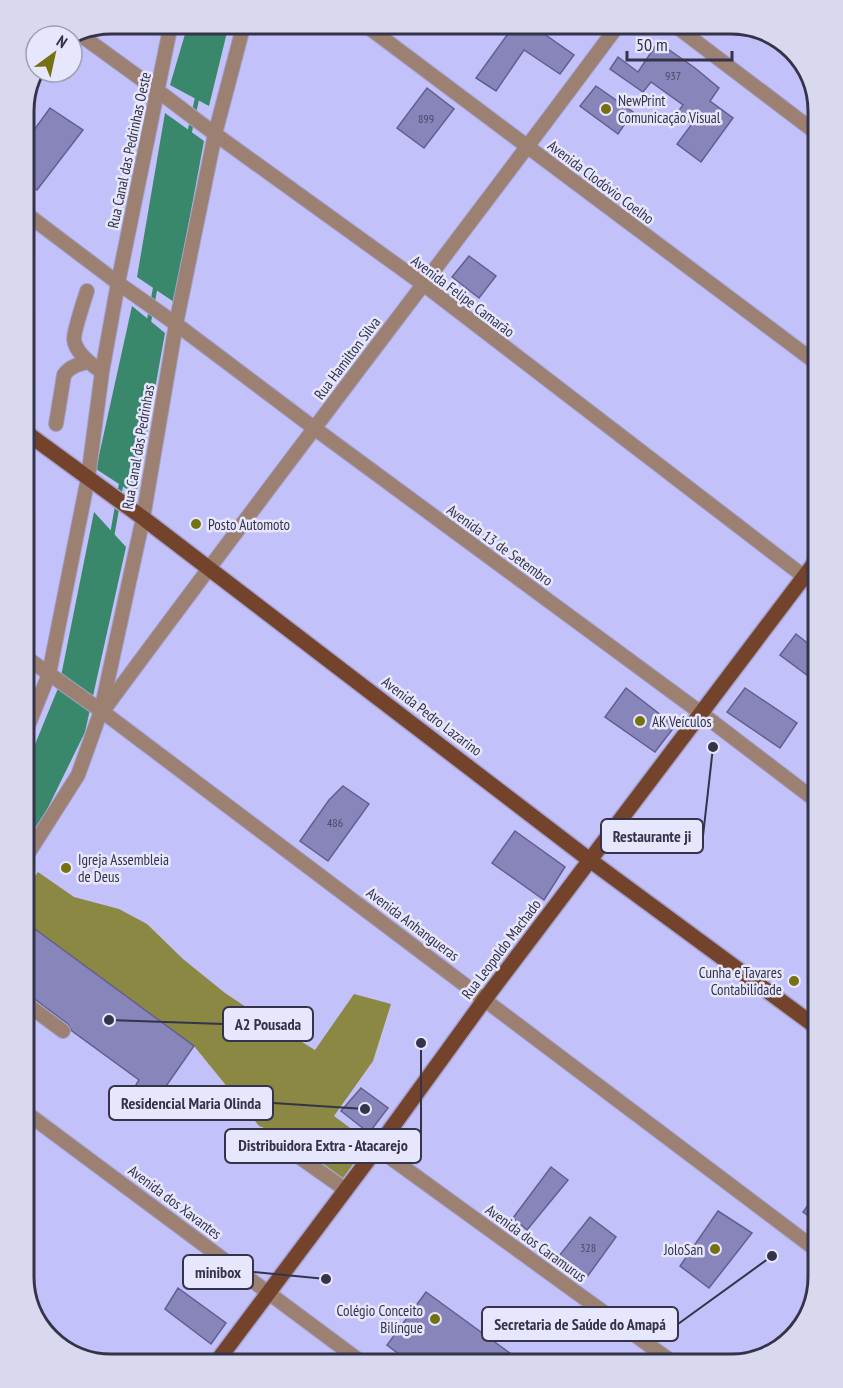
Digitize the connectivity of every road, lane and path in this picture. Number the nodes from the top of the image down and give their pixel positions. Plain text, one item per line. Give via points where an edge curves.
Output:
1 (170, 34) edge
2 (241, 34) edge
3 (378, 34) edge
4 (611, 35) edge
5 (687, 35) edge
6 (86, 39) edge
7 (162, 94) junction
8 (808, 127) edge
9 (210, 131) junction
10 (527, 148) junction
11 (35, 220) edge
12 (118, 283) junction
13 (423, 284) junction
14 (87, 291) dead end
15 (176, 324) junction
16 (808, 357) edge
17 (89, 362) junction
18 (102, 372) junction
19 (56, 424) dead end
20 (314, 428) junction
21 (35, 439) edge
22 (88, 478) junction
23 (143, 518) junction
24 (209, 568) junction
25 (808, 572) edge
26 (804, 577) junction
27 (808, 580) edge
28 (35, 664) edge
29 (52, 676) junction
30 (99, 710) junction
31 (701, 713) junction
32 (34, 714) edge
33 (808, 795) edge
34 (34, 844) edge
35 (591, 861) junction
36 (485, 999) junction
37 (34, 1010) edge
38 (808, 1021) edge
39 (63, 1031) dead end
40 (34, 1119) edge
41 (278, 1142) dead end
42 (377, 1148) junction
43 (346, 1190) junction
44 (808, 1244) edge
45 (269, 1293) junction
46 (223, 1353) edge
47 (350, 1353) edge
48 (661, 1354) edge

1 - 7 street, Rua Canal das Pedrinhas Oeste
2 - 9 street, Rua Canal das Pedrinhas
3 - 10 street, Avenida Clodóvio Coelho
4 - 10 street, Rua Hamilton Silva
5 - 8 street
6 - 7 street, Avenida Felipe Camarão
7 - 9 street, Avenida Felipe Camarão
7 - 12 street, Rua Canal das Pedrinhas Oeste
9 - 13 street, Avenida Felipe Camarão
9 - 15 street, Rua Canal das Pedrinhas
10 - 13 street, Rua Hamilton Silva
10 - 16 street, Avenida Clodóvio Coelho
11 - 12 street
12 - 15 street, Avenida 13 de Setembro
12 - 18 street
13 - 20 street, Rua Hamilton Silva
13 - 26 street, Avenida Felipe Camarão
14 - 17 street via 74,339
15 - 20 street, Avenida 13 de Setembro
15 - 23 street, Rua Canal das Pedrinhas
17 - 18 street
17 - 19 street via 76,365 64,375
18 - 22 street
20 - 24 street, Rua Hamilton Silva
20 - 31 street, Avenida 13 de Setembro
21 - 22 main road, Avenida Pedro Lazarino
22 - 23 main road, Avenida Pedro Lazarino
22 - 29 street
23 - 24 main road, Avenida Pedro Lazarino
23 - 30 street, Rua Canal das Pedrinhas
24 - 30 street, Rua Hamilton Silva
24 - 35 main road, Avenida Pedro Lazarino
25 - 26 main road, Rua Leopoldo Machado
26 - 27 street, Avenida Felipe Camarão
26 - 31 main road, Rua Leopoldo Machado
28 - 29 street
29 - 30 street, Avenida Anhangueras
29 - 32 street
30 - 34 street, Rua Canal das Pedrinhas via 78,776
30 - 36 street, Avenida Anhangueras
31 - 33 street, Avenida 13 de Setembro
31 - 35 main road, Rua Leopoldo Machado
35 - 36 main road, Rua Leopoldo Machado
35 - 38 main road, Avenida Pedro Lazarino
36 - 42 main road, Rua Leopoldo Machado
36 - 44 street, Avenida Anhangueras
37 - 39 street
40 - 45 street, Avenida dos Xavantes
41 - 43 street
42 - 43 main road, Rua Leopoldo Machado
42 - 48 street, Avenida dos Caramurus
43 - 45 main road, Rua Leopoldo Machado
45 - 46 main road, Rua Leopoldo Machado
45 - 47 street, Avenida dos Xavantes

